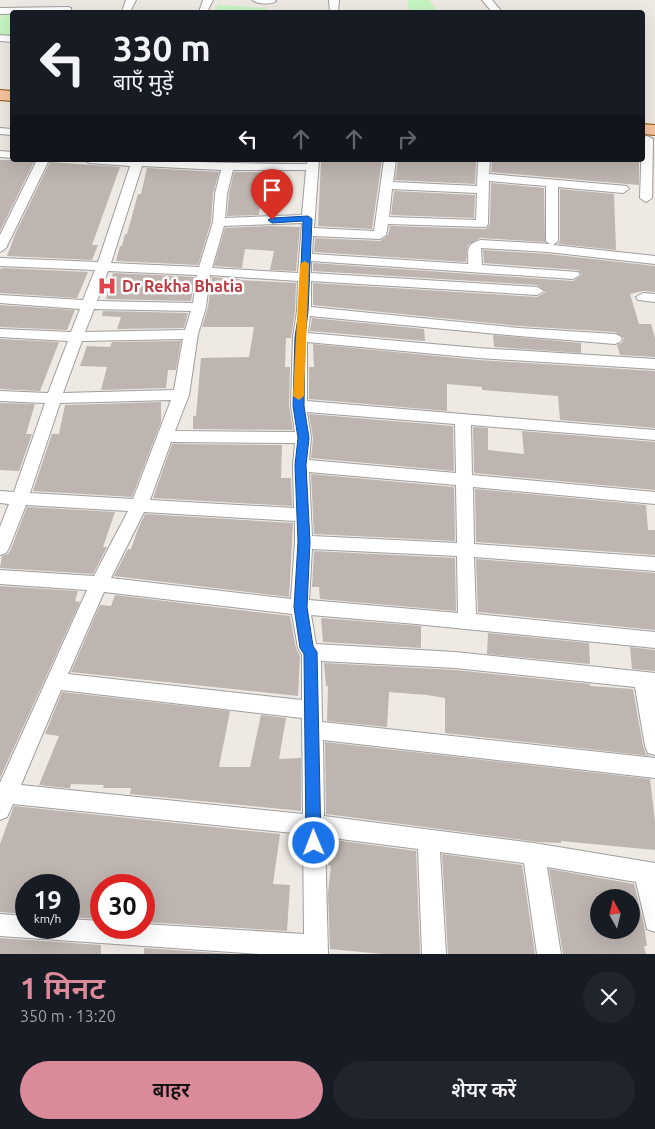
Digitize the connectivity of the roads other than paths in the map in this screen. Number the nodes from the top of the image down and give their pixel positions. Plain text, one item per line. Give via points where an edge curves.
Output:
1 (5, 0) edge
2 (257, 0) edge
3 (271, 0) edge
4 (487, 0) edge
5 (0, 10) edge
6 (495, 10) edge
7 (648, 135) edge
8 (42, 162) edge
9 (137, 162) edge
10 (152, 162) edge
11 (390, 162) edge
12 (484, 162) edge
13 (312, 164) edge
14 (228, 167) junction
15 (485, 177) junction
16 (552, 183) junction
17 (388, 185) junction
18 (623, 189) dead end
19 (483, 190) junction
20 (646, 198) dead end
21 (382, 220) junction
22 (219, 222) junction
23 (308, 225) junction
24 (552, 241) dead end
25 (0, 248) edge
26 (305, 257) junction
27 (655, 260) edge
28 (0, 262) edge
29 (103, 268) junction
30 (475, 269) junction
31 (204, 271) junction
32 (573, 275) dead end
33 (304, 277) junction
34 (538, 291) dead end
35 (0, 298) edge
36 (89, 305) junction
37 (199, 308) junction
38 (304, 311) junction
39 (0, 333) edge
40 (191, 334) junction
41 (78, 337) junction
42 (300, 337) junction
43 (615, 339) dead end
44 (655, 364) edge
45 (181, 395) junction
46 (0, 396) edge
47 (54, 398) junction
48 (298, 406) junction
49 (463, 419) junction
50 (655, 435) edge
51 (166, 436) junction
52 (303, 438) junction
53 (301, 465) junction
54 (463, 481) junction
55 (0, 497) edge
56 (20, 498) junction
57 (655, 498) edge
58 (140, 506) junction
59 (301, 515) junction
60 (304, 542) junction
61 (0, 548) edge
62 (465, 550) junction
63 (655, 564) edge
64 (0, 577) edge
65 (99, 584) junction
66 (300, 607) junction
67 (467, 621) junction
68 (655, 640) edge
69 (311, 652) junction
70 (55, 681) junction
71 (650, 681) edge
72 (313, 720) junction
73 (655, 746) edge
74 (655, 768) edge
75 (2, 799) edge
76 (313, 825) junction
77 (428, 840) junction
78 (534, 854) junction
79 (650, 874) edge
80 (655, 921) edge
81 (0, 925) edge
82 (15, 926) edge
83 (80, 932) edge
84 (316, 950) edge
85 (434, 954) edge
86 (549, 954) edge

1 - 5 street
2 - 3 street
4 - 6 street
7 - 20 street
8 - 25 street
9 - 29 street
10 - 14 street
11 - 17 street
12 - 15 street
13 - 14 street
13 - 23 street
14 - 22 street via 221,194
15 - 16 street
15 - 19 street
16 - 18 street
16 - 24 street
17 - 19 street
17 - 21 street
19 - 21 street via 480,225
21 - 23 street via 378,236
22 - 23 street
22 - 31 street
23 - 26 street
26 - 30 street
26 - 33 street
27 - 30 street via 481,244 475,246
28 - 29 street
29 - 31 street
29 - 36 street
30 - 32 street
31 - 33 street
31 - 37 street
33 - 34 street
33 - 38 street
35 - 36 street
36 - 37 street
36 - 41 street
37 - 40 street
38 - 42 street
38 - 43 street
39 - 41 street
40 - 41 street
40 - 45 street
41 - 47 street
42 - 44 street
42 - 48 street
45 - 47 street
45 - 51 street
46 - 47 street
47 - 56 street
48 - 49 street
48 - 52 street
49 - 50 street
49 - 54 street
51 - 52 street
51 - 58 street
52 - 53 street
53 - 54 street
53 - 59 street
54 - 57 street
54 - 62 street
55 - 56 street
56 - 58 street
56 - 61 street
58 - 59 street
58 - 65 street
59 - 60 street
60 - 62 street
60 - 66 street
62 - 63 street
62 - 67 street
64 - 65 street
65 - 66 street
65 - 70 street
66 - 67 street
66 - 69 street via 307,648
67 - 68 street
69 - 71 street via 455,660
69 - 72 street
70 - 72 street
70 - 75 street
71 - 73 street
72 - 74 street
72 - 76 street
75 - 76 street
76 - 77 street
76 - 84 street
77 - 78 street
77 - 85 street
78 - 79 street
78 - 86 street
79 - 80 street
81 - 82 street
83 - 84 street

